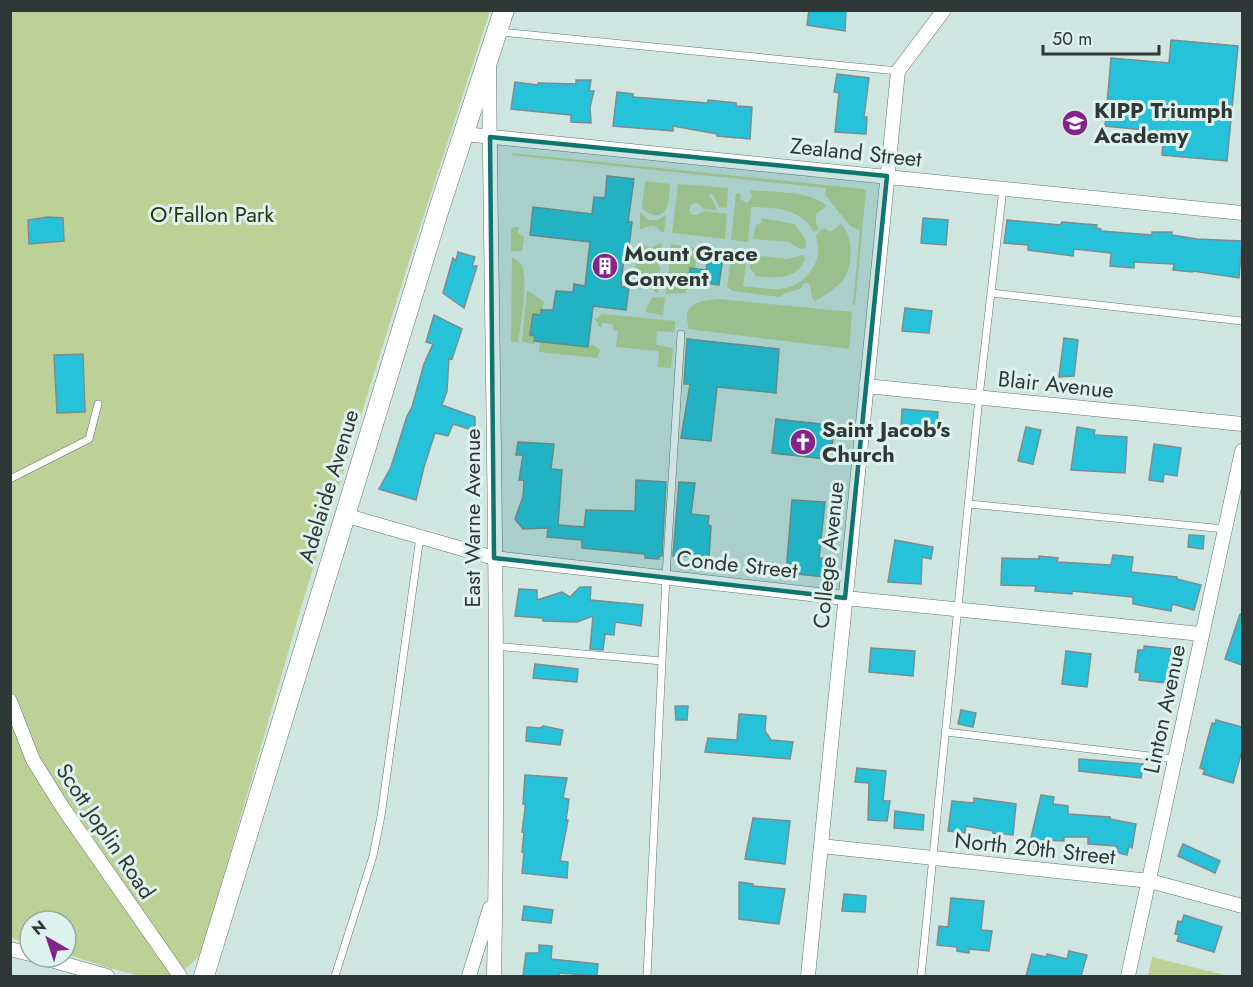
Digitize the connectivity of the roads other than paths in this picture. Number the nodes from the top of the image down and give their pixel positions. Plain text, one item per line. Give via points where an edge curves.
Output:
1 (504, 10) edge
2 (944, 10) edge
3 (497, 32) junction
4 (489, 60) junction
5 (898, 71) junction
6 (464, 134) junction
7 (490, 137) junction
8 (887, 176) junction
9 (1003, 188) junction
10 (1242, 213) edge
11 (992, 293) junction
12 (1242, 321) edge
13 (681, 334) dead end
14 (866, 386) junction
15 (979, 398) junction
16 (98, 404) dead end
17 (1242, 424) edge
18 (1242, 451) edge
19 (10, 479) edge
20 (969, 504) junction
21 (344, 515) junction
22 (1225, 530) junction
23 (420, 537) junction
24 (494, 558) junction
25 (666, 577) junction
26 (845, 597) junction
27 (959, 609) junction
28 (1201, 634) junction
29 (494, 646) junction
30 (662, 661) junction
31 (10, 701) edge
32 (946, 732) junction
33 (1175, 759) junction
34 (821, 846) junction
35 (933, 858) junction
36 (1150, 881) junction
37 (495, 891) junction
38 (1242, 906) edge
39 (78, 968) edge
40 (107, 976) edge
41 (180, 976) edge
42 (204, 976) edge
43 (335, 976) edge
44 (469, 976) edge
45 (494, 976) edge
46 (647, 976) edge
47 (808, 976) edge
48 (921, 976) edge
49 (1128, 976) edge

1 - 3 main road, Adelaide Avenue
2 - 5 street
3 - 4 main road, Adelaide Avenue
3 - 5 lane
4 - 6 main road, Adelaide Avenue
4 - 7 street, East Warne Avenue
5 - 8 street, College Avenue
6 - 7 street, Zealand Street
6 - 21 main road, Adelaide Avenue
7 - 8 street, Zealand Street
7 - 24 street, East Warne Avenue
8 - 9 street, Zealand Street
8 - 14 street, College Avenue
9 - 10 street, Zealand Street
9 - 11 lane
11 - 12 lane
11 - 15 lane
13 - 25 lane
14 - 15 street, Blair Avenue
14 - 26 street, College Avenue
15 - 17 street, Blair Avenue
15 - 20 lane
16 - 19 lane via 89,439
18 - 22 street, Linton Avenue
20 - 22 lane
20 - 27 lane
21 - 23 street, Conde Street
21 - 42 main road, Adelaide Avenue
22 - 28 street, Linton Avenue
23 - 24 street, Conde Street
23 - 43 lane via 381,816 373,856
24 - 25 street, Conde Street
24 - 29 street, East Warne Avenue
25 - 26 street, Conde Street
25 - 30 lane
26 - 27 street, Conde Street
26 - 34 street, College Avenue
27 - 28 street, Conde Street
27 - 32 lane
28 - 33 street, Linton Avenue
29 - 30 lane
29 - 37 street, East Warne Avenue
30 - 46 lane
31 - 41 street, Scott Joplin Road via 33,760 57,799
32 - 33 lane
32 - 35 lane
33 - 36 street, Linton Avenue
34 - 35 street, North 20th Street
34 - 47 street, College Avenue
35 - 36 street, North 20th Street
35 - 48 lane
36 - 38 street, North 20th Street
36 - 49 street, Linton Avenue
37 - 44 street
37 - 45 street, East Warne Avenue
39 - 40 street

